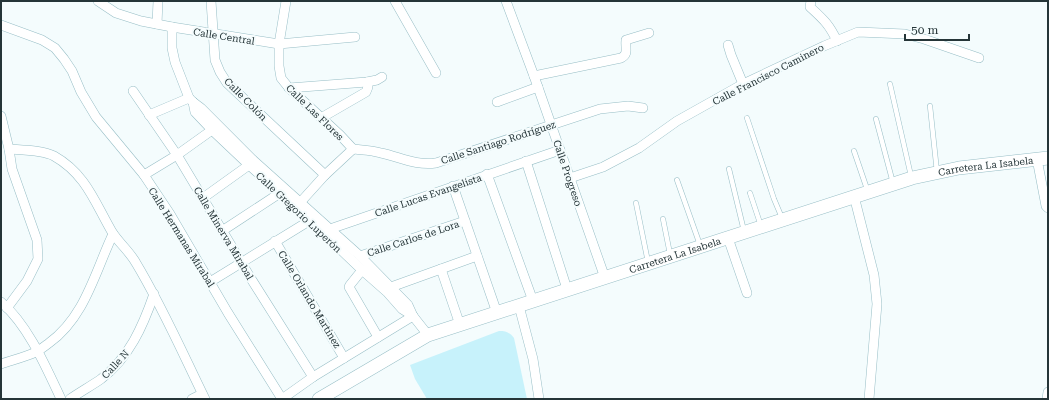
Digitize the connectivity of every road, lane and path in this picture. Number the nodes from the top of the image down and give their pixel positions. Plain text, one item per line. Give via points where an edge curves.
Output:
1 (98, 1) edge
2 (113, 1) edge
3 (158, 1) edge
4 (211, 1) edge
5 (286, 1) edge
6 (395, 1) edge
7 (506, 1) edge
8 (811, 1) edge
9 (112, 11) junction
10 (157, 24) junction
11 (1, 26) edge
12 (172, 27) junction
13 (649, 33) dead end
14 (213, 34) junction
15 (355, 37) dead end
16 (836, 40) junction
17 (279, 44) junction
18 (728, 45) dead end
19 (979, 58) dead end
20 (436, 73) dead end
21 (534, 76) junction
22 (382, 77) dead end
23 (367, 82) junction
24 (743, 84) junction
25 (890, 84) dead end
26 (538, 87) junction
27 (289, 88) junction
28 (133, 91) dead end
29 (191, 100) junction
30 (497, 102) dead end
31 (930, 106) dead end
32 (643, 108) dead end
33 (149, 115) junction
34 (1, 116) edge
35 (321, 118) junction
36 (747, 118) dead end
37 (876, 119) dead end
38 (551, 125) junction
39 (212, 130) junction
40 (9, 149) junction
41 (353, 149) junction
42 (560, 150) junction
43 (854, 151) dead end
44 (177, 155) junction
45 (1042, 159) edge
46 (526, 161) junction
47 (251, 162) junction
48 (729, 169) dead end
49 (938, 172) junction
50 (487, 174) junction
51 (144, 175) junction
52 (325, 175) junction
53 (570, 178) junction
54 (912, 178) junction
55 (677, 180) dead end
56 (893, 183) junction
57 (452, 186) junction
58 (282, 191) junction
59 (868, 192) junction
60 (750, 193) dead end
61 (854, 196) junction
62 (203, 198) junction
63 (636, 204) dead end
64 (299, 205) junction
65 (1048, 208) edge
66 (663, 219) dead end
67 (309, 220) junction
68 (782, 220) junction
69 (465, 221) junction
70 (761, 227) junction
71 (330, 229) junction
72 (222, 231) junction
73 (744, 233) junction
74 (113, 234) junction
75 (728, 238) junction
76 (275, 241) junction
77 (700, 247) junction
78 (360, 256) junction
79 (477, 256) junction
80 (671, 257) junction
81 (241, 262) junction
82 (648, 264) junction
83 (441, 269) junction
84 (362, 270) junction
85 (605, 278) junction
86 (210, 282) junction
87 (391, 287) junction
88 (567, 289) junction
89 (747, 293) dead end
90 (154, 294) junction
91 (533, 301) junction
92 (4, 305) edge
93 (519, 306) junction
94 (497, 313) junction
95 (413, 316) junction
96 (460, 325) junction
97 (428, 335) junction
98 (378, 337) junction
99 (37, 352) junction
100 (344, 358) junction
101 (1, 364) edge
102 (313, 377) junction
103 (1048, 392) edge
104 (203, 396) edge
105 (61, 399) edge
106 (70, 399) edge
107 (192, 399) edge
108 (282, 399) edge
109 (319, 399) edge
110 (539, 399) edge
111 (869, 399) edge
112 (1047, 399) edge

1 - 9 street, Calle Central
2 - 9 street
3 - 10 street
4 - 14 street, Calle Colón
5 - 17 street, Calle Las Flores
6 - 20 street
7 - 21 street, Calle Progreso
8 - 16 street via 810,7 823,18
9 - 10 street, Calle Central
10 - 12 street, Calle Central
11 - 51 street, Calle Hermanas Mirabal via 42,40 55,48 68,65 96,117
12 - 14 street, Calle Central
12 - 29 street, Calle Gregorio Luperón via 175,62
13 - 21 street via 626,40 627,51 621,58
14 - 17 street, Calle Central
14 - 52 street, Calle Colón via 215,60 227,83
15 - 17 street, Calle Central
16 - 19 street, Calle Francisco Caminero via 858,32 905,34 924,38
16 - 24 street, Calle Francisco Caminero
17 - 27 street, Calle Las Flores via 278,66 281,78
18 - 24 street
21 - 26 street, Calle Progreso
22 - 23 street
23 - 27 street
23 - 35 street via 366,92
24 - 53 street, Calle Francisco Caminero via 677,121 639,148 603,167
25 - 54 lane
26 - 30 street
26 - 38 street, Calle Progreso
27 - 35 street, Calle Las Flores
28 - 33 street, Calle Minerva Mirabal
29 - 33 street
29 - 39 street, Calle Gregorio Luperón via 195,112
29 - 47 street, Calle Gregorio Luperón
31 - 49 lane
32 - 38 street, Calle Santiago Rodríguez via 628,106 600,109
33 - 44 street, Calle Minerva Mirabal
34 - 40 street
35 - 41 street, Calle Las Flores
36 - 68 lane
37 - 56 lane
38 - 41 street, Calle Santiago Rodríguez via 436,163 416,163 380,152
38 - 42 street, Calle Progreso
39 - 44 street
39 - 47 street, Calle Gregorio Luperón
40 - 74 street via 53,155 71,168 87,186
40 - 92 street via 12,169 37,240 38,259 27,282
41 - 52 street
42 - 46 street, Calle Lucas Evangelista
42 - 53 street, Calle Progreso
43 - 59 lane
44 - 51 street
44 - 62 street, Calle Minerva Mirabal
45 - 49 main road, Carretera La Isabela
45 - 65 street
46 - 50 street, Calle Lucas Evangelista
46 - 88 street
47 - 58 street, Calle Gregorio Luperón
47 - 62 street
48 - 73 lane
49 - 54 main road, Carretera La Isabela
50 - 57 street, Calle Lucas Evangelista
50 - 91 street
51 - 86 street, Calle Hermanas Mirabal
52 - 64 street
53 - 85 street, Calle Progreso
54 - 56 main road, Carretera La Isabela
55 - 77 lane
56 - 59 main road, Carretera La Isabela
57 - 69 street
57 - 71 street, Calle Lucas Evangelista
58 - 64 street, Calle Gregorio Luperón
58 - 72 street
59 - 61 main road, Carretera La Isabela
60 - 70 lane
61 - 68 main road, Carretera La Isabela
61 - 111 street via 874,275 877,304
62 - 72 street, Calle Minerva Mirabal
63 - 82 lane
64 - 67 street, Calle Gregorio Luperón
64 - 71 street, Calle Gregorio Luperón
66 - 80 lane
67 - 76 street
67 - 84 street, Calle Gregorio Luperón
68 - 70 main road, Carretera La Isabela
69 - 78 street, Calle Carlos de Lora
69 - 79 street
70 - 73 main road, Carretera La Isabela
71 - 78 street, Calle Gregorio Luperón
72 - 81 street, Calle Minerva Mirabal
73 - 75 main road, Carretera La Isabela
74 - 90 street via 135,261
74 - 99 street via 94,282 79,311 59,336
75 - 77 main road, Carretera La Isabela
75 - 89 street
76 - 81 street
76 - 100 street, Calle Orlando Martínez
77 - 80 main road, Carretera La Isabela
78 - 87 street, Calle Gregorio Luperón
79 - 83 street
79 - 94 street
80 - 82 main road, Carretera La Isabela
81 - 86 street
81 - 102 street, Calle Minerva Mirabal
82 - 85 main road, Carretera La Isabela
83 - 87 street
83 - 96 street
84 - 95 street, Calle Gregorio Luperón via 402,309
84 - 98 street via 350,287
85 - 88 main road, Carretera La Isabela
86 - 108 street, Calle Hermanas Mirabal
87 - 95 street, Calle Gregorio Luperón via 408,305
88 - 91 main road, Carretera La Isabela
90 - 104 street
90 - 106 street, Calle N via 144,322 126,355 102,379
91 - 93 main road, Carretera La Isabela
92 - 99 street via 24,330
93 - 94 main road, Carretera La Isabela
93 - 110 street via 533,359
94 - 96 main road, Carretera La Isabela
95 - 97 street, Calle Gregorio Luperón
95 - 98 street
96 - 97 main road, Carretera La Isabela
97 - 109 main road, Carretera La Isabela
98 - 100 street
99 - 101 street
99 - 105 street
100 - 102 street
102 - 108 street
103 - 112 street
104 - 107 street

